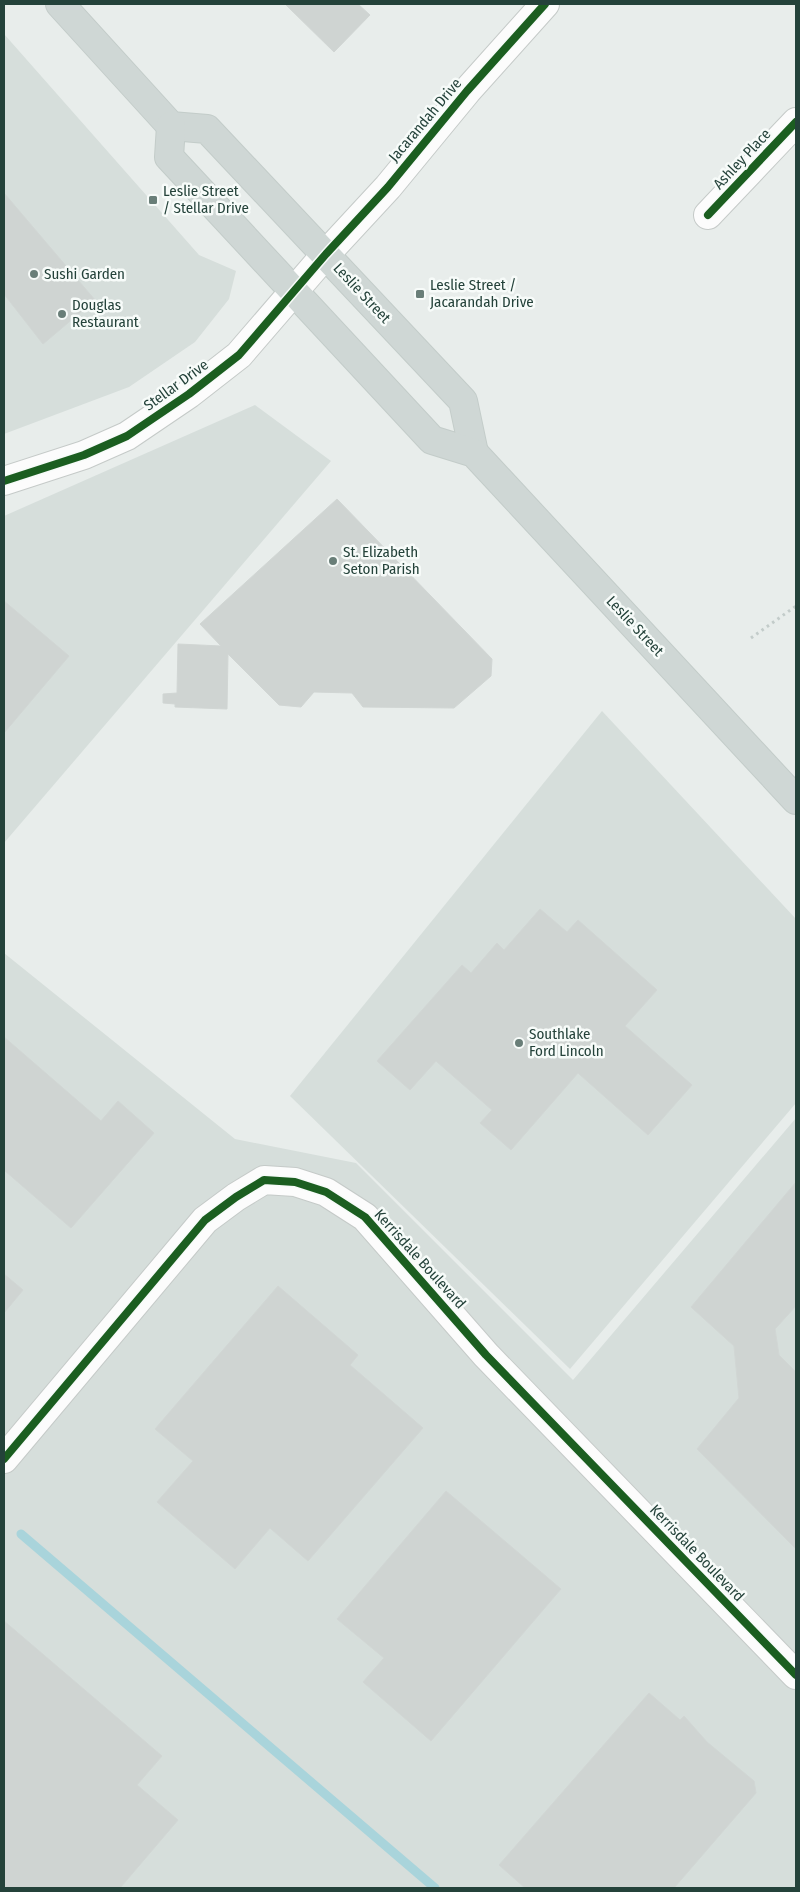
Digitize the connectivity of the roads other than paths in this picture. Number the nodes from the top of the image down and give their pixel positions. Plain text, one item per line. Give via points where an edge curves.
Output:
1 (60, 4) edge
2 (545, 4) edge
3 (796, 122) edge
4 (171, 126) junction
5 (708, 215) dead end
6 (326, 254) junction
7 (294, 292) junction
8 (474, 453) junction
9 (4, 481) edge
10 (796, 800) edge
11 (4, 1459) edge
12 (796, 1675) edge

1 - 4 main road
2 - 6 street, Jacarandah Drive
3 - 5 street, Ashley Place
4 - 6 main road, Leslie Street via 207,129
4 - 7 main road, Leslie Street via 169,156
6 - 7 street, Stellar Drive
6 - 8 main road, Leslie Street via 462,401
7 - 8 main road, Leslie Street via 432,440
7 - 9 street, Stellar Drive via 239,354 190,394 127,436 84,455
8 - 10 main road, Leslie Street
11 - 12 street, Kerrisdale Boulevard via 205,1220 264,1180 295,1182 326,1192 365,1217 486,1355

